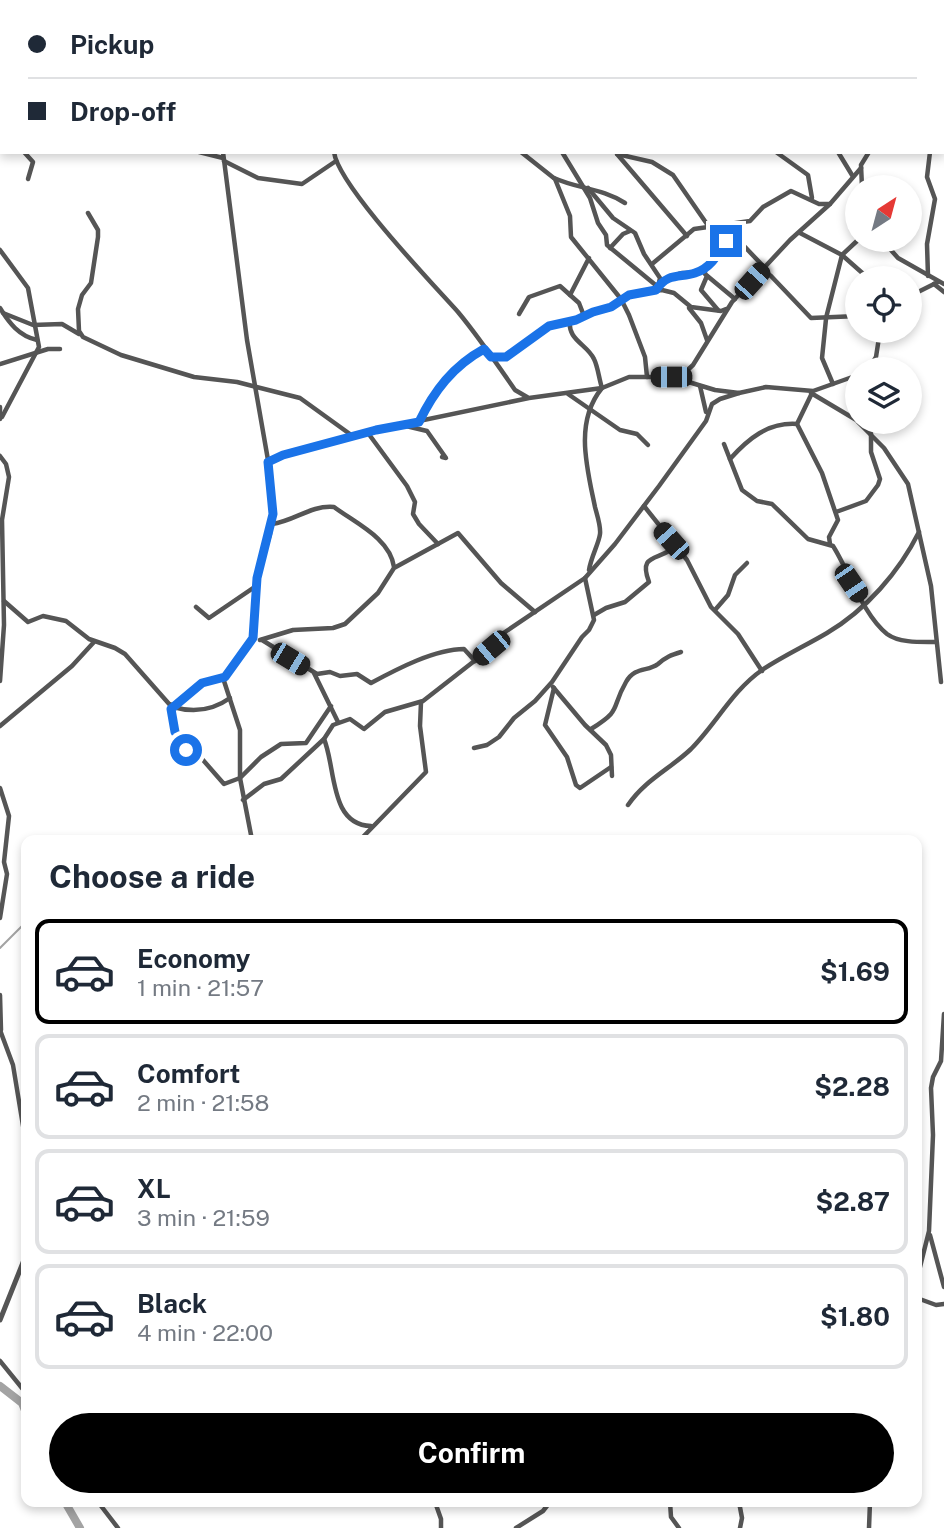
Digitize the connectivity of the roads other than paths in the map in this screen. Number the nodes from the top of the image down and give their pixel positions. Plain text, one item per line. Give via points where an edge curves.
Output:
1 (26, 154) edge
2 (524, 154) edge
3 (563, 154) edge
4 (617, 154) edge
5 (620, 154) edge
6 (779, 154) edge
7 (839, 154) edge
8 (868, 154) edge
9 (930, 154) edge
10 (334, 155) edge
11 (223, 157) edge
12 (861, 168) junction
13 (851, 175) edge
14 (853, 175) edge
15 (861, 175) edge
16 (554, 177) junction
17 (29, 179) dead end
18 (845, 185) edge
19 (586, 187) junction
20 (812, 199) junction
21 (625, 203) dead end
22 (830, 204) junction
23 (88, 213) dead end
24 (726, 226) junction
25 (709, 227) junction
26 (630, 231) junction
27 (799, 233) junction
28 (687, 236) junction
29 (735, 236) junction
30 (610, 248) junction
31 (0, 250) edge
32 (845, 252) edge
33 (893, 252) edge
34 (842, 255) junction
35 (589, 258) junction
36 (652, 264) junction
37 (854, 266) edge
38 (705, 268) junction
39 (763, 269) junction
40 (707, 276) junction
41 (928, 276) junction
42 (939, 283) edge
43 (658, 287) junction
44 (922, 291) edge
45 (944, 292) edge
46 (570, 295) junction
47 (621, 299) junction
48 (735, 299) junction
49 (687, 305) junction
50 (727, 309) junction
51 (2, 310) edge
52 (719, 311) junction
53 (519, 314) dead end
54 (584, 316) junction
55 (845, 317) edge
56 (826, 318) junction
57 (570, 320) junction
58 (33, 325) junction
59 (80, 335) junction
60 (37, 340) junction
61 (707, 340) junction
62 (60, 349) dead end
63 (484, 349) junction
64 (35, 354) junction
65 (491, 357) junction
66 (0, 365) edge
67 (647, 377) junction
68 (678, 378) junction
69 (845, 380) edge
70 (833, 385) junction
71 (700, 386) junction
72 (257, 387) junction
73 (602, 387) junction
74 (515, 390) junction
75 (810, 392) junction
76 (566, 393) junction
77 (739, 393) junction
78 (529, 398) junction
79 (512, 402) junction
80 (0, 407) edge
81 (588, 410) junction
82 (845, 414) edge
83 (707, 416) junction
84 (1, 418) edge
85 (419, 422) junction
86 (797, 424) junction
87 (402, 425) junction
88 (368, 433) junction
89 (871, 434) edge
90 (872, 434) edge
91 (354, 437) junction
92 (724, 444) dead end
93 (648, 445) dead end
94 (0, 456) edge
95 (442, 457) dead end
96 (730, 459) junction
97 (268, 462) junction
98 (644, 506) junction
99 (836, 512) junction
100 (272, 524) junction
101 (919, 532) junction
102 (438, 544) junction
103 (830, 544) junction
104 (676, 545) junction
105 (747, 563) dead end
106 (396, 567) junction
107 (589, 571) junction
108 (1, 574) edge
109 (585, 578) junction
110 (257, 586) junction
111 (4, 601) junction
112 (864, 604) junction
113 (196, 607) dead end
114 (715, 610) junction
115 (535, 612) junction
116 (593, 616) junction
117 (253, 638) junction
118 (260, 640) junction
119 (94, 642) junction
120 (935, 642) junction
121 (681, 652) dead end
122 (475, 662) junction
123 (762, 671) junction
124 (313, 673) junction
125 (225, 677) junction
126 (0, 681) edge
127 (941, 682) dead end
128 (552, 686) junction
129 (230, 698) junction
130 (421, 702) junction
131 (174, 706) junction
132 (331, 706) junction
133 (338, 722) junction
134 (0, 726) edge
135 (591, 729) junction
136 (324, 739) junction
137 (474, 748) dead end
138 (611, 767) junction
139 (612, 776) dead end
140 (240, 778) junction
141 (0, 788) edge
142 (243, 800) junction
143 (628, 805) dead end
144 (355, 822) junction
145 (372, 826) junction
146 (251, 835) edge
147 (358, 835) edge
148 (0, 918) edge
149 (0, 995) edge
150 (944, 1014) edge
151 (0, 1030) edge
152 (21, 1114) edge
153 (929, 1231) junction
154 (922, 1259) edge
155 (21, 1268) edge
156 (944, 1287) edge
157 (922, 1300) edge
158 (944, 1304) edge
159 (0, 1320) edge
160 (0, 1361) edge
161 (21, 1387) edge
162 (102, 1507) edge
163 (437, 1507) edge
164 (546, 1507) edge
165 (670, 1507) edge
166 (740, 1507) edge
167 (870, 1507) edge
168 (118, 1528) edge
169 (441, 1528) edge
170 (516, 1528) edge
171 (679, 1528) edge
172 (740, 1528) edge
173 (869, 1528) edge

1 - 17 street via 33,162
2 - 16 street
3 - 19 street
4 - 28 street
5 - 25 street via 652,162 673,175
6 - 20 street via 808,175
7 - 13 street
8 - 12 street
9 - 41 street via 927,177 935,199 927,244
10 - 11 street via 302,184 258,178
10 - 63 street via 362,201
11 - 72 street
12 - 14 street
12 - 15 street
16 - 19 street
16 - 35 street via 570,218 571,237
18 - 22 street
19 - 21 street
19 - 26 street
19 - 30 street
20 - 22 street
20 - 24 street via 791,191 764,207 753,220
22 - 27 street
23 - 59 street via 98,237 91,283 78,309
24 - 25 street
24 - 29 street
25 - 28 street via 694,229
26 - 30 street
26 - 36 street
27 - 34 street
27 - 39 street
28 - 36 street
29 - 38 street
29 - 39 street
30 - 43 street
31 - 58 street via 28,288
32 - 34 street
33 - 41 street
34 - 37 street
34 - 56 street
35 - 46 street
35 - 47 street
36 - 43 street
38 - 40 street
38 - 43 street via 678,274
39 - 48 street
39 - 56 street via 809,317
40 - 48 street
40 - 52 street via 701,289
41 - 42 street
42 - 44 street
42 - 45 street
43 - 47 street
43 - 49 street
46 - 53 street via 560,286 542,292 530,297
46 - 54 street
47 - 54 street
47 - 67 street via 645,357
48 - 50 street
49 - 52 street
49 - 61 street
50 - 52 street
50 - 61 street
51 - 58 street
51 - 60 street via 13,327
54 - 57 street
55 - 56 street
56 - 70 street via 822,358
57 - 65 street via 549,326 506,357
57 - 73 street via 569,329 593,358
58 - 59 street via 62,324
58 - 60 street
59 - 72 street via 135,360 203,379
60 - 64 street
61 - 68 street via 693,365
62 - 64 street
63 - 65 street
63 - 85 street via 455,369 430,398
64 - 66 street
64 - 84 street
65 - 74 street
67 - 68 street
67 - 73 street via 629,377
68 - 71 street
69 - 70 street
70 - 75 street
71 - 77 street
71 - 83 street
72 - 91 street via 308,402
72 - 97 street
73 - 76 street
73 - 81 street
74 - 78 street
74 - 79 street
75 - 77 street via 766,387
75 - 82 street
75 - 86 street
76 - 78 street
76 - 81 street
77 - 83 street via 713,403
78 - 79 street
79 - 85 street
80 - 84 street
81 - 93 street via 625,433 637,434
81 - 107 street via 585,461 600,531
83 - 98 street
85 - 87 street
86 - 96 street via 780,424 746,441
86 - 99 street
87 - 88 street
87 - 95 street via 427,431 446,457
88 - 91 street
88 - 102 street via 407,486 419,524
89 - 99 street via 878,485 866,501
90 - 101 street via 904,475
91 - 97 street
92 - 96 street
94 - 108 street via 9,477
96 - 103 street via 743,490 759,502 772,504 808,539
97 - 100 street
98 - 104 street
98 - 107 street
99 - 103 street
100 - 106 street via 309,509 334,507 378,538
100 - 110 street
101 - 112 street via 892,575
101 - 120 street via 933,602
102 - 106 street
102 - 115 street via 462,534 501,583
103 - 112 street
104 - 114 street
104 - 116 street via 645,564 649,582 635,596
105 - 114 street
106 - 118 street via 378,593 345,624 293,630
107 - 109 street
108 - 111 street
109 - 115 street
109 - 116 street
110 - 113 street via 211,618
110 - 117 street
111 - 119 street via 27,622 43,616 66,621
111 - 126 street
112 - 120 street via 891,636
112 - 123 street via 835,628
114 - 123 street via 738,634
115 - 122 street via 505,632
116 - 128 street via 593,625
117 - 118 street
117 - 125 street
118 - 124 street
119 - 131 street via 125,654
119 - 134 street
120 - 127 street
121 - 135 street via 632,675 615,713
122 - 124 street via 464,649 449,650 399,667 372,683 357,674
122 - 130 street
123 - 143 street via 738,691 692,748 639,789
124 - 132 street
125 - 129 street
125 - 131 street via 202,683
128 - 135 street
128 - 137 street via 499,737
128 - 138 street via 545,724 567,757 576,785 580,788
129 - 131 street via 198,711
129 - 140 street via 240,730
130 - 133 street via 385,712 364,729 350,719
130 - 145 street via 426,772
131 - 140 street via 175,732 185,749 203,760 223,784
132 - 133 street
132 - 140 street via 306,743 281,744
133 - 136 street
135 - 138 street via 606,745
136 - 142 street via 281,779
136 - 144 street via 336,795
138 - 139 street
140 - 142 street
141 - 148 street via 9,812
142 - 146 street
144 - 145 street
144 - 147 street
145 - 147 street
149 - 151 street
150 - 153 street via 941,1060 931,1088
151 - 152 street via 13,1065
153 - 154 street
153 - 156 street
155 - 159 street
157 - 158 street
160 - 161 street
162 - 168 street
163 - 169 street
164 - 170 street
165 - 171 street
166 - 172 street
167 - 173 street

